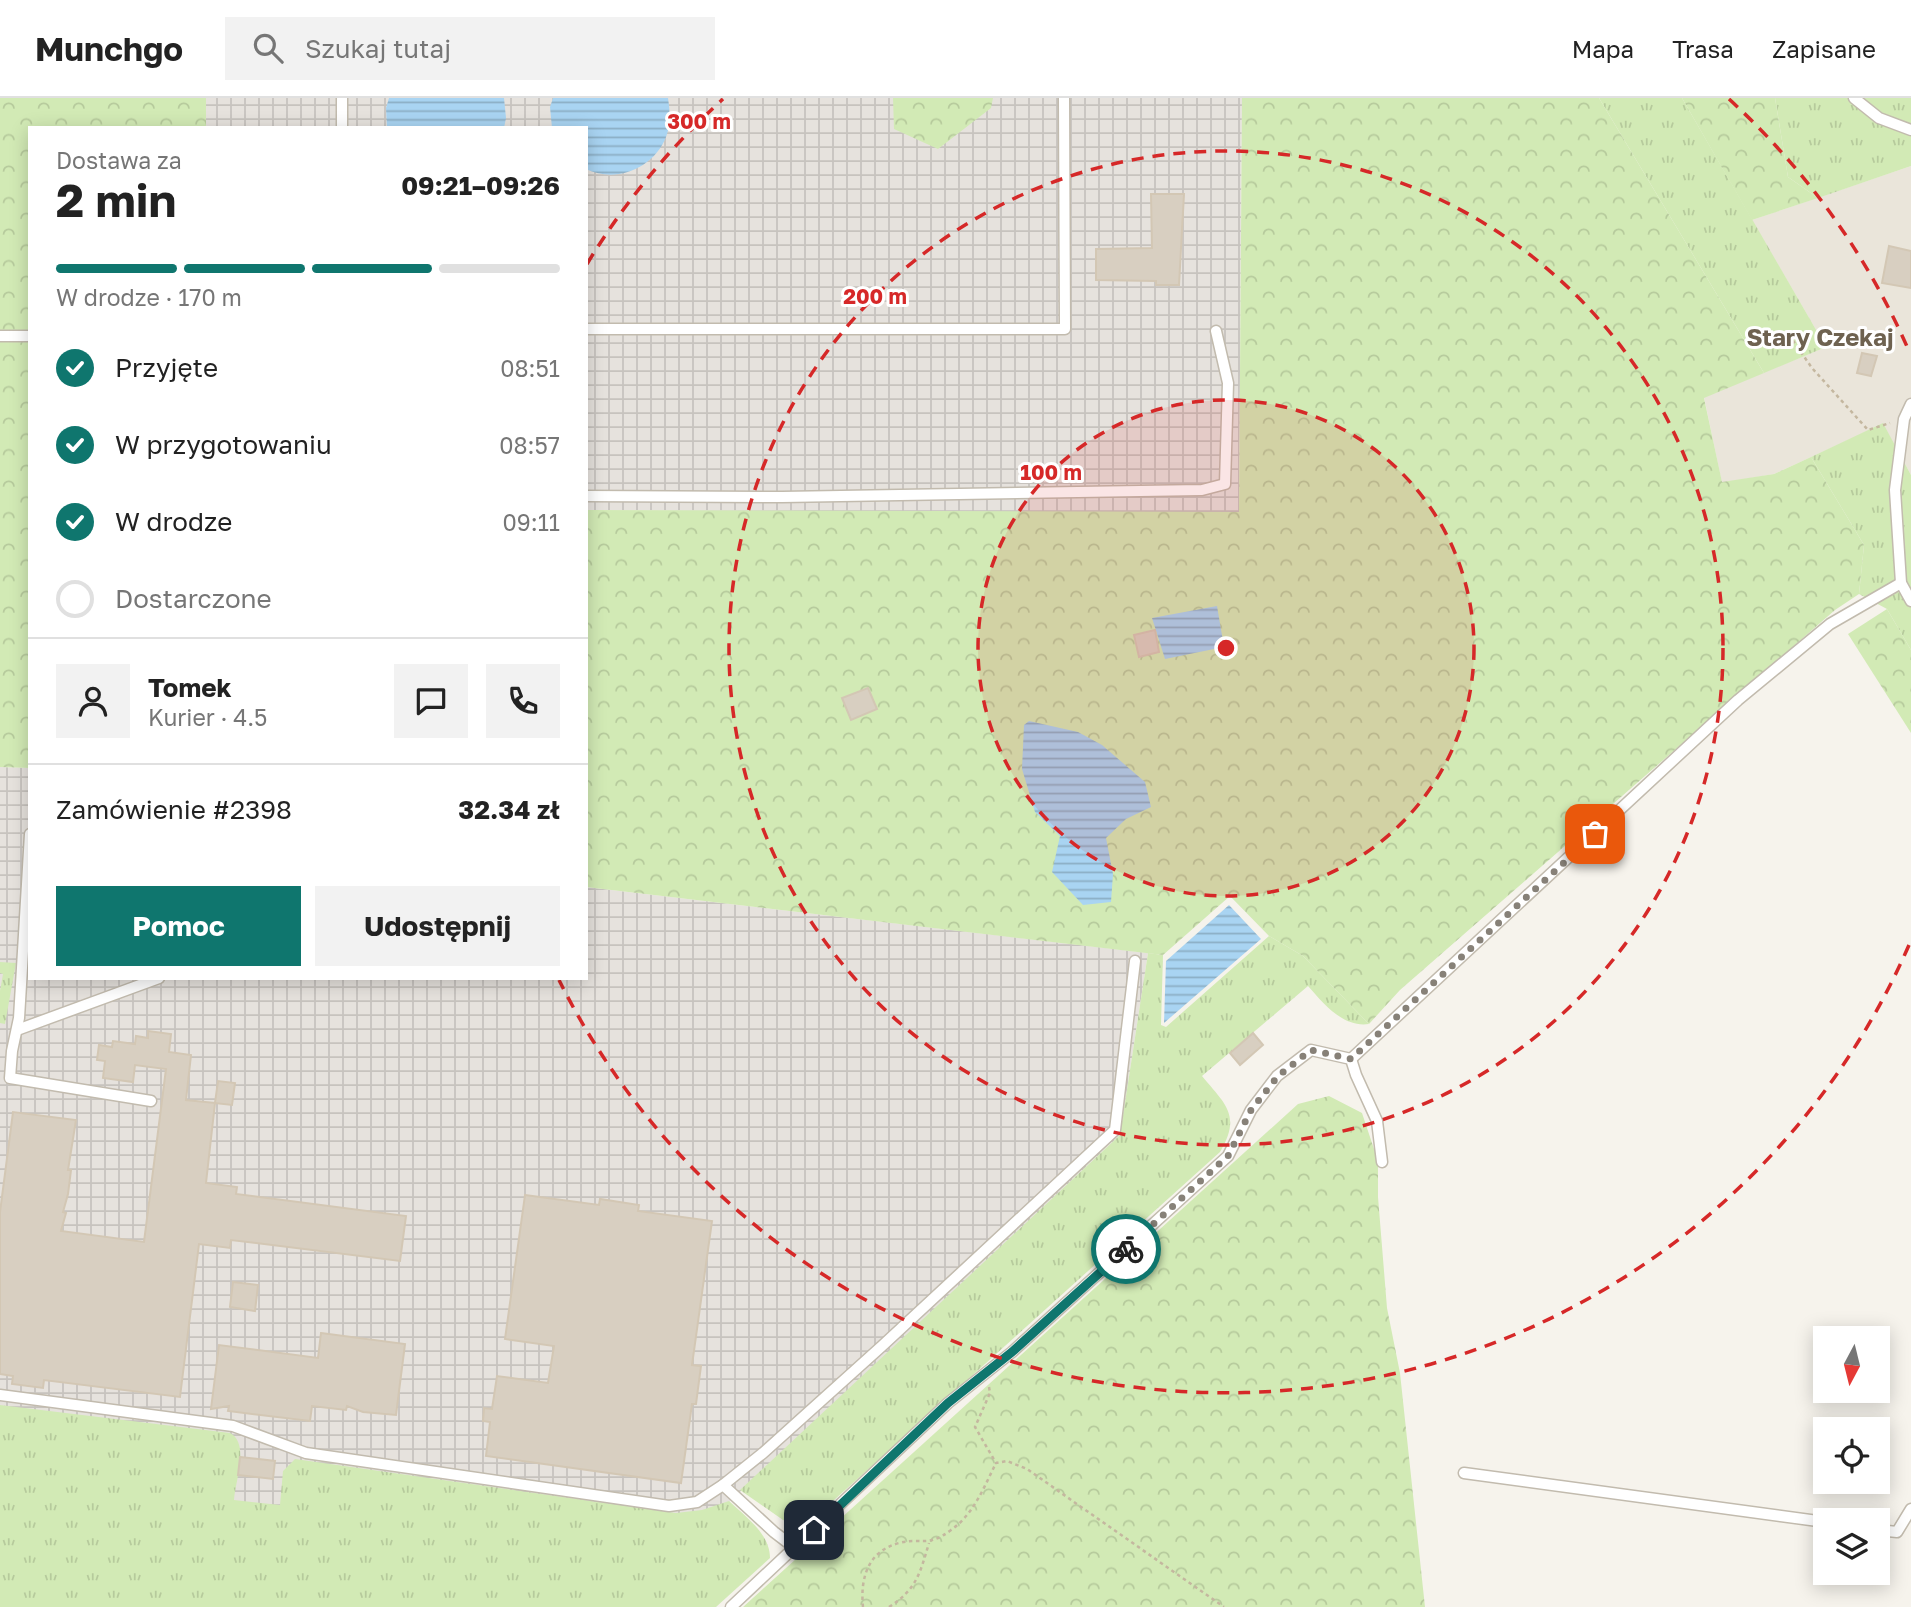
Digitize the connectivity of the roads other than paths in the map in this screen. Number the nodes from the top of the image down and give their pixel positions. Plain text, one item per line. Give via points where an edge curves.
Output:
1 (342, 98) edge
2 (1064, 98) edge
3 (1854, 98) edge
4 (342, 126) edge
5 (1911, 130) edge
6 (588, 329) edge
7 (1216, 331) dead end
8 (0, 336) edge
9 (28, 336) edge
10 (1911, 404) edge
11 (588, 496) edge
12 (1901, 583) junction
13 (1911, 601) edge
14 (28, 864) edge
15 (1135, 961) dead end
16 (154, 980) edge
17 (17, 1030) junction
18 (1351, 1059) junction
19 (5, 1078) edge
20 (151, 1101) dead end
21 (1382, 1162) dead end
22 (0, 1395) edge
23 (1464, 1474) dead end
24 (723, 1485) junction
25 (1911, 1509) edge
26 (1813, 1520) edge
27 (1890, 1531) edge
28 (794, 1548) junction
29 (731, 1607) edge

1 - 4 lane
2 - 6 lane via 1065,329
3 - 5 lane via 1879,118
7 - 11 lane via 1228,383 1225,484 1188,490
8 - 9 lane
10 - 12 lane via 1904,419 1895,490
12 - 13 lane
12 - 18 lane via 1830,624 1738,701
14 - 17 lane
15 - 24 lane via 1115,1130 872,1355
16 - 17 lane
17 - 19 lane
18 - 21 lane via 1377,1121
18 - 28 lane via 1311,1050 1278,1076 1251,1110 1228,1156 1012,1352 948,1403
19 - 20 lane
22 - 24 lane via 233,1426 306,1453 669,1506 697,1502
23 - 26 lane
24 - 28 lane
25 - 27 lane via 1897,1532
28 - 29 lane

